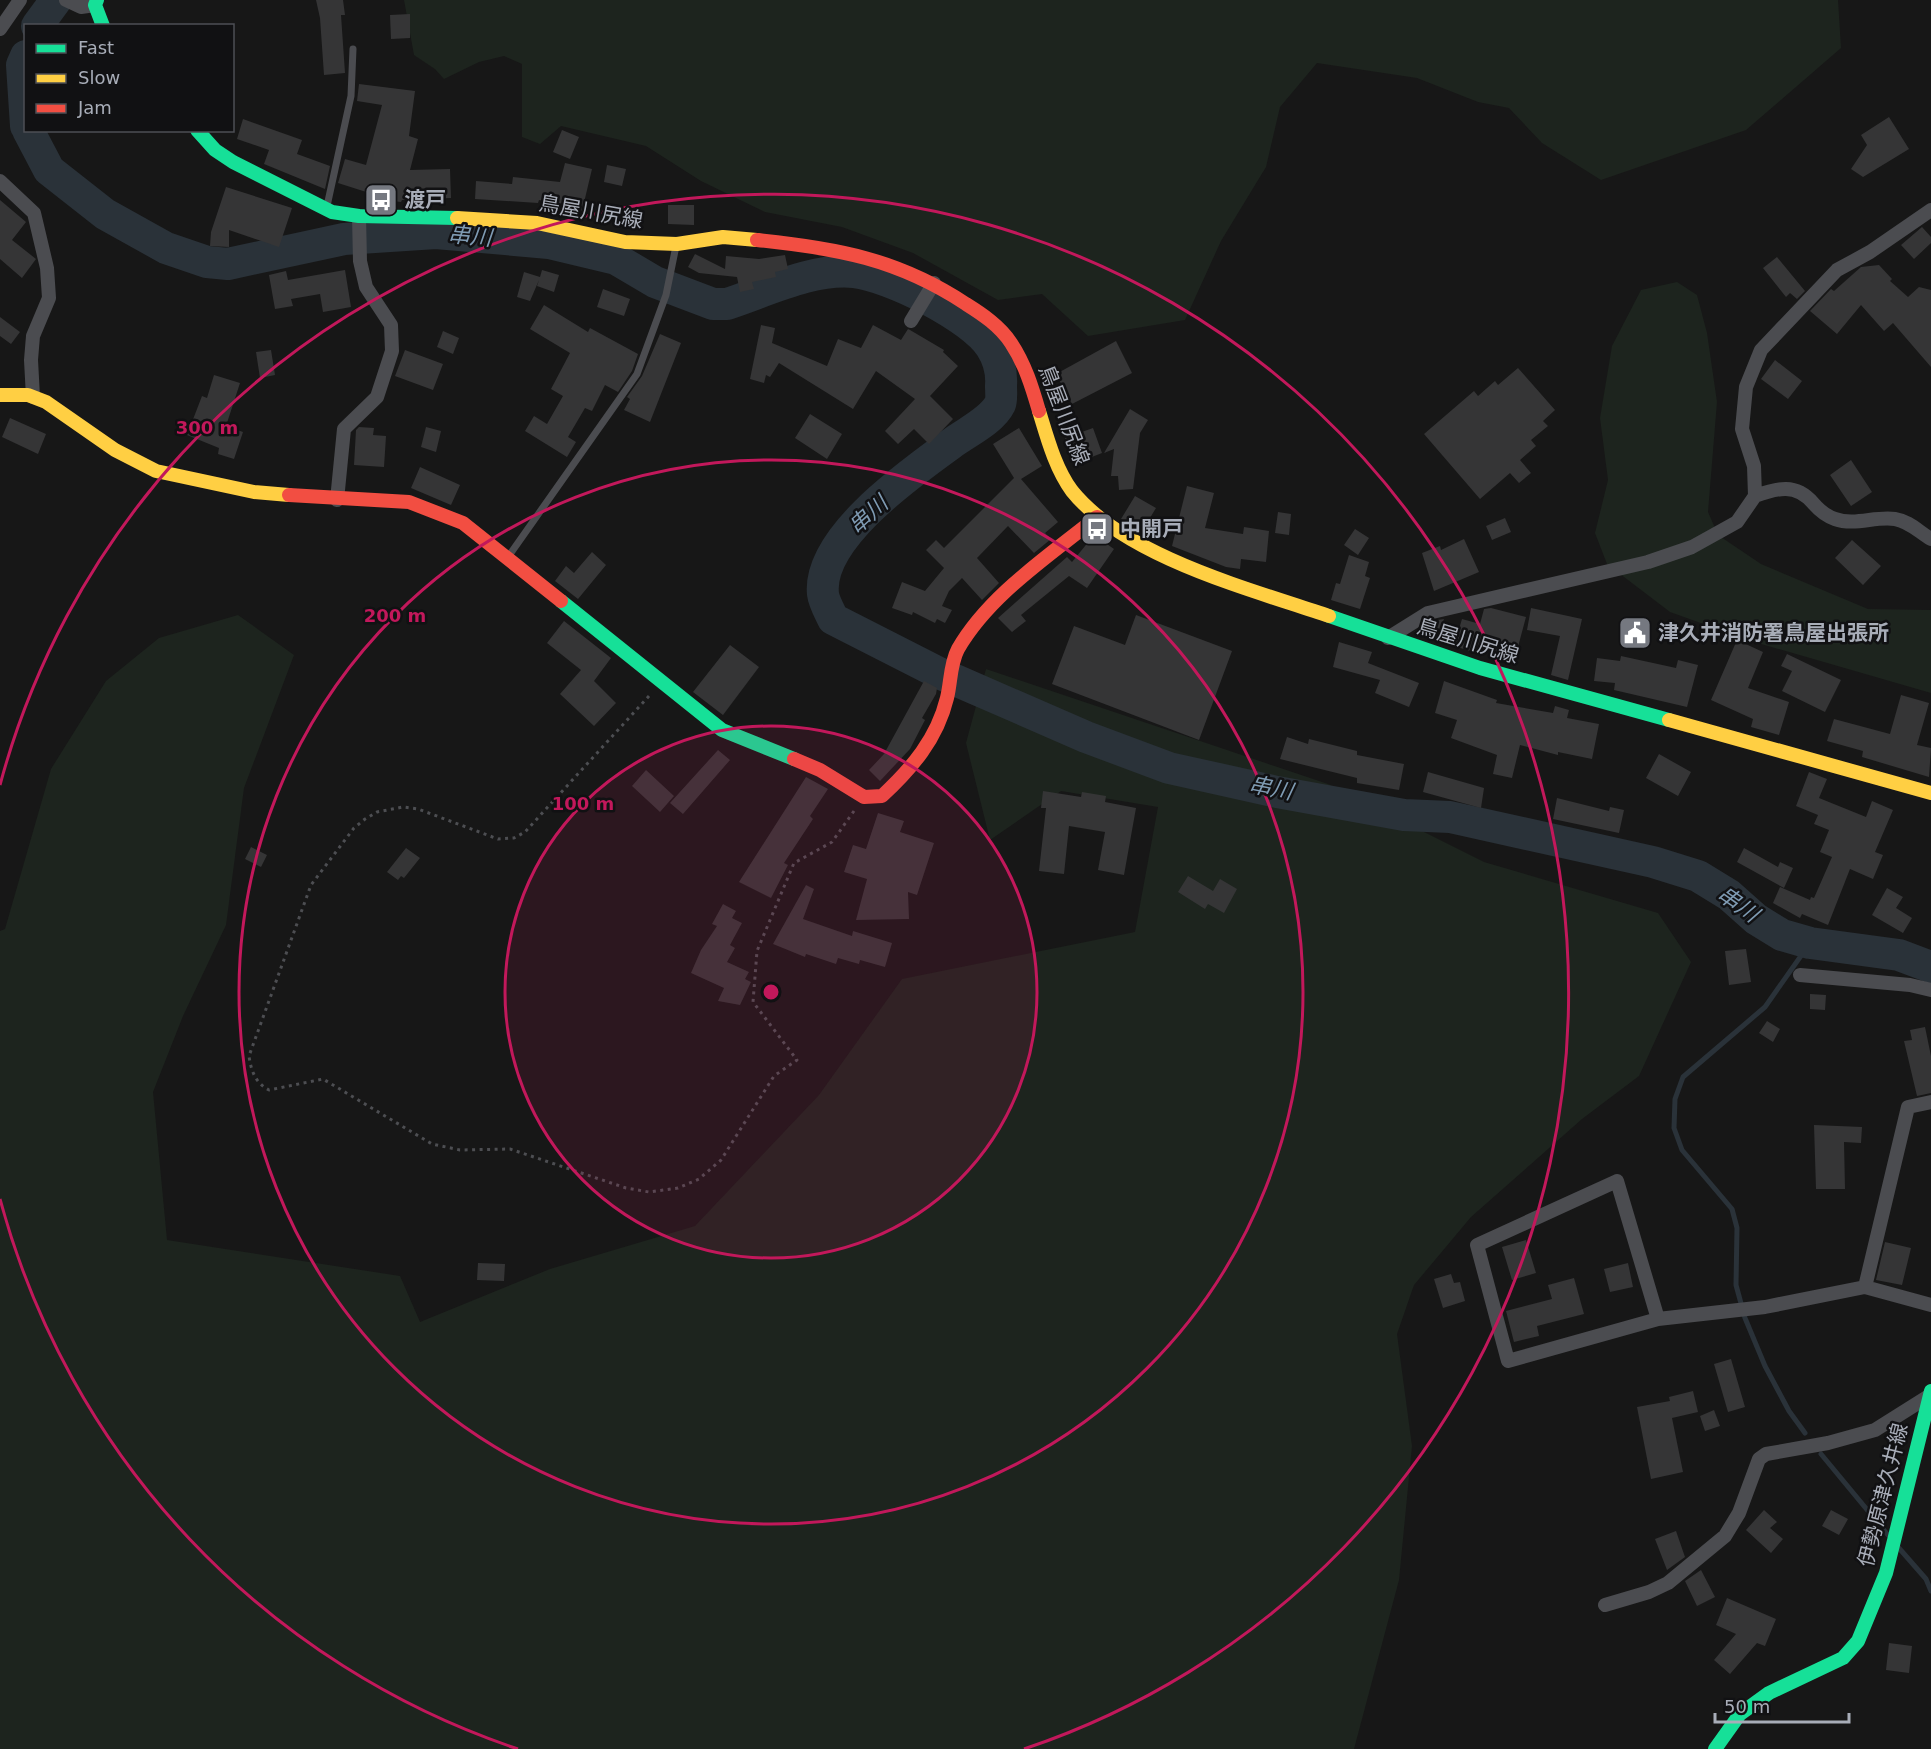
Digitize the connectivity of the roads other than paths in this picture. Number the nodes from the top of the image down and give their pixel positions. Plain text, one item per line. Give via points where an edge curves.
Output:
1 (20, 0) edge
2 (66, 0) edge
3 (96, 2) edge
4 (102, 24) edge
5 (0, 29) edge
6 (353, 49) dead end
7 (199, 132) edge
8 (0, 182) edge
9 (326, 209) junction
10 (1931, 210) edge
11 (359, 221) junction
12 (677, 244) junction
13 (931, 288) junction
14 (911, 321) dead end
15 (0, 395) edge
16 (33, 397) junction
17 (1755, 496) junction
18 (338, 500) junction
19 (1097, 518) junction
20 (1931, 539) edge
21 (506, 559) junction
22 (1388, 638) junction
23 (1931, 793) edge
24 (1800, 975) dead end
25 (1931, 990) edge
26 (1931, 1102) edge
27 (1865, 1287) junction
28 (1931, 1305) edge
29 (1658, 1319) junction
30 (1930, 1393) edge
31 (1605, 1605) dead end
32 (1715, 1749) edge

1 - 5 street
2 - 3 street via 81,7
3 - 4 main road
6 - 9 lane via 351,96
7 - 9 main road, 鳥屋川尻線 via 233,162
8 - 16 street via 34,213 46,268 49,298 33,336
9 - 11 main road, 鳥屋川尻線
10 - 17 street via 1837,270 1761,350 1746,387 1742,429 1754,466
11 - 12 main road, 鳥屋川尻線 via 489,218 537,223 625,242
11 - 18 street via 360,261 371,297 391,325 392,351 377,398 344,429
12 - 13 main road, 鳥屋川尻線 via 723,237 793,244 882,261
12 - 21 lane via 666,295 637,374
13 - 14 street
13 - 19 main road, 鳥屋川尻線 via 986,317 1010,340 1027,371 1051,450 1071,489
15 - 16 main road
16 - 18 main road via 115,450 156,471 254,492
17 - 20 street via 1791,488 1805,494 1820,511 1834,519 1894,519 1908,523
17 - 22 street via 1737,522 1692,547 1637,565 1428,613
18 - 21 main road via 409,502 463,523
19 - 21 main road via 1026,576 974,627 957,652 940,724 916,764 882,796 864,797 820,770 722,730
19 - 22 main road, 鳥屋川尻線 via 1169,558
22 - 23 main road, 鳥屋川尻線 via 1480,668
24 - 25 street
26 - 27 street via 1908,1107
27 - 28 street
27 - 29 street via 1765,1307
29 - 29 street via 1508,1361 1477,1245 1617,1181
30 - 31 street via 1875,1430 1766,1454 1759,1459 1739,1513 1725,1536 1668,1583
30 - 32 main road, 伊勢原津久井線 via 1886,1573 1858,1641 1844,1658 1768,1693 1740,1714

